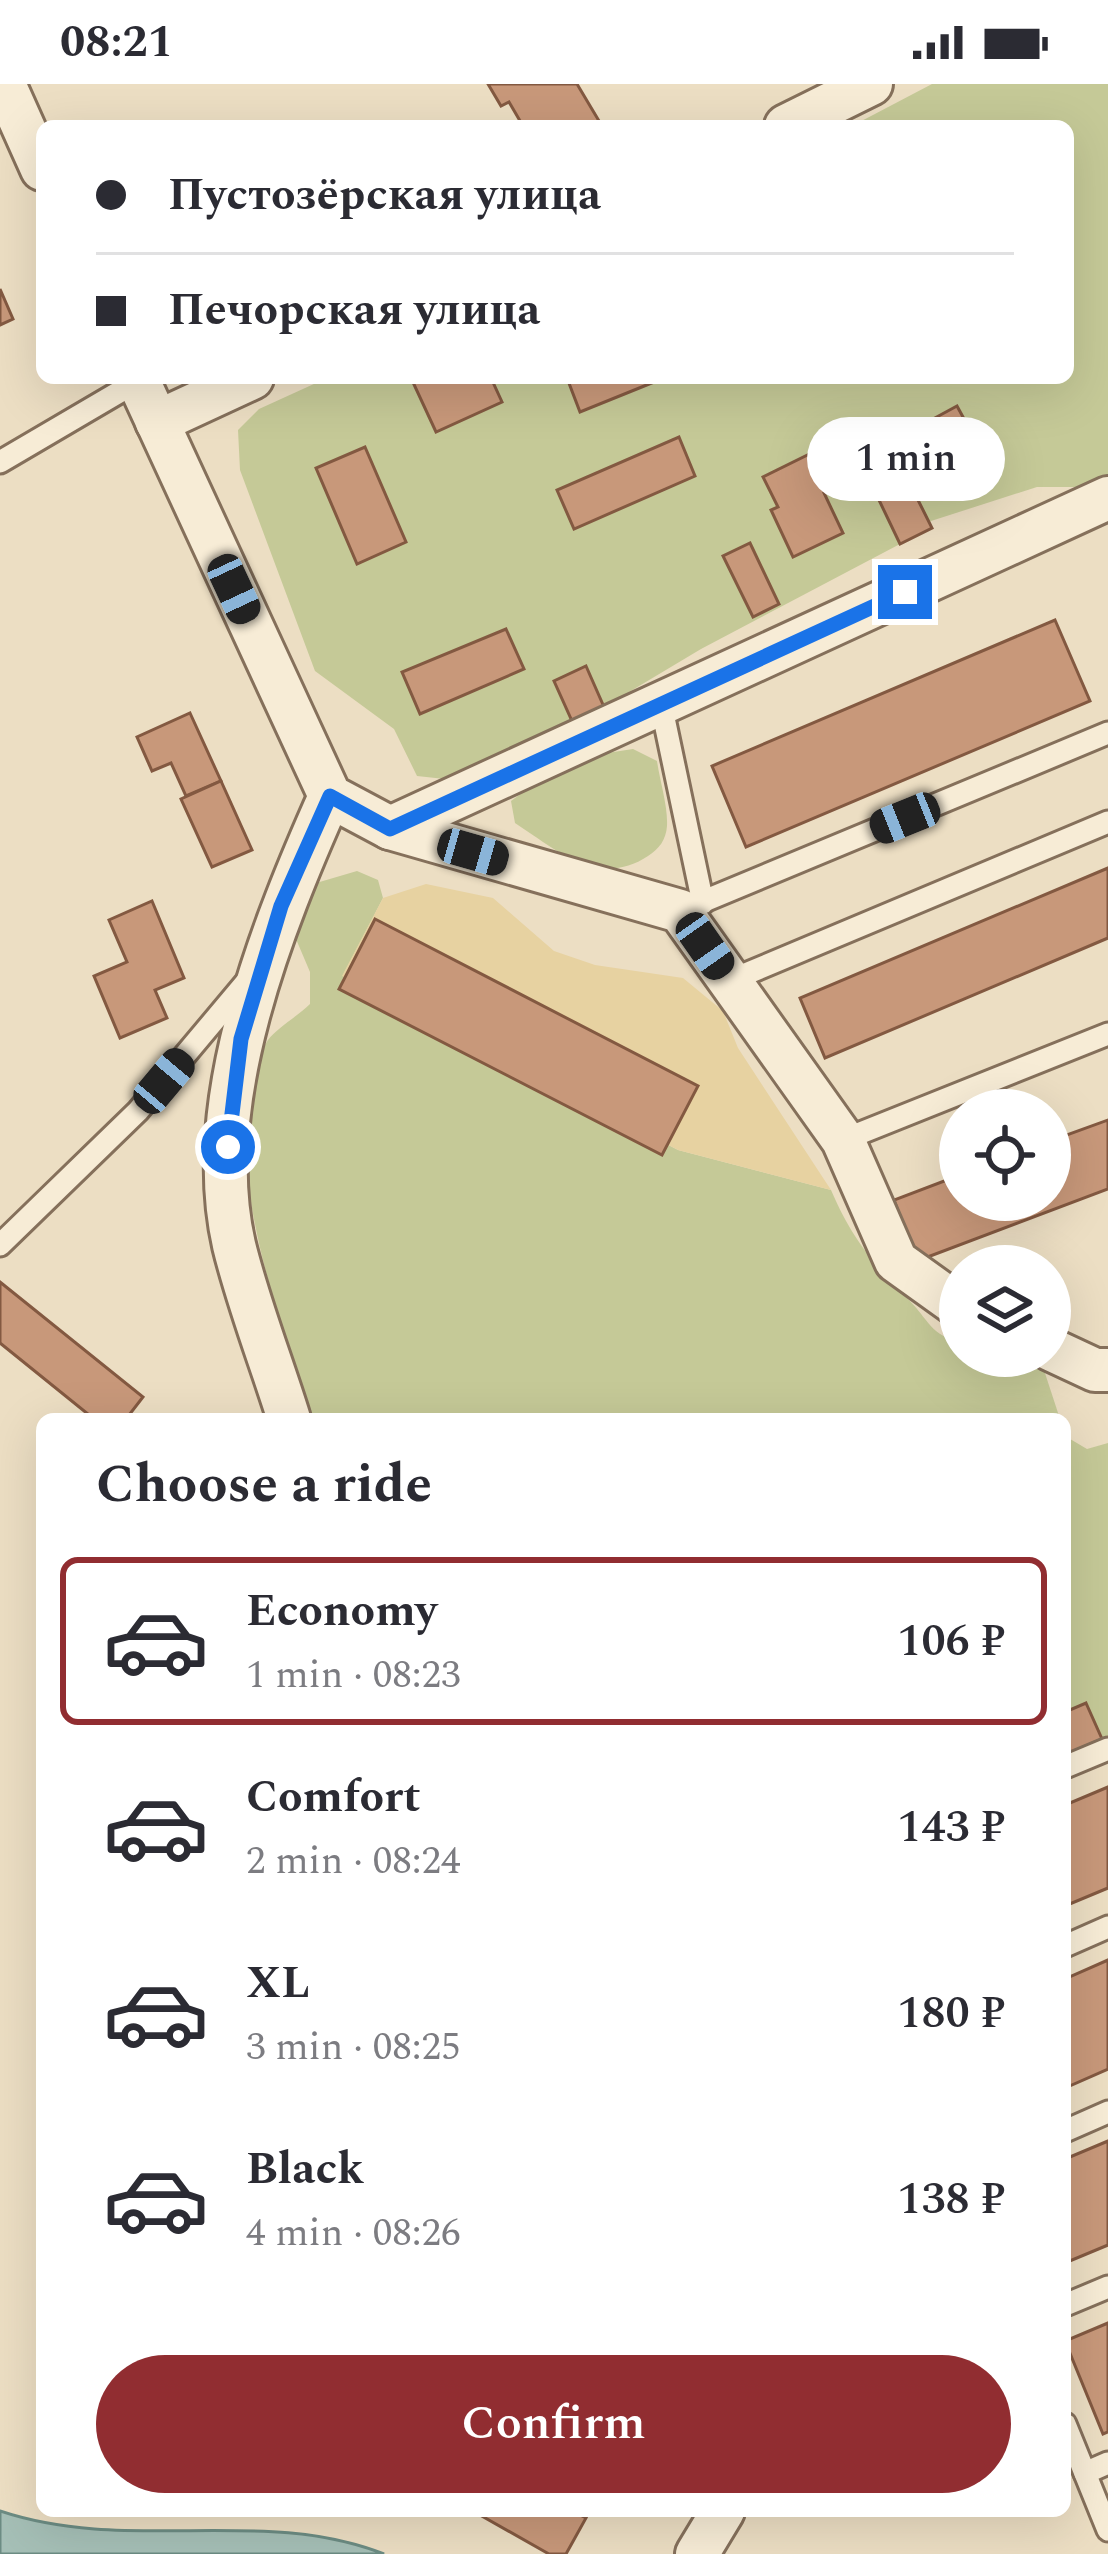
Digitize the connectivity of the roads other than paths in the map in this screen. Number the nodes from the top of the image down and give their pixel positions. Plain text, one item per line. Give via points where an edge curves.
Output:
1 (4, 84) edge
2 (871, 84) edge
3 (798, 120) edge
4 (36, 156) edge
5 (131, 384) edge
6 (140, 384) edge
7 (239, 384) edge
8 (157, 422) junction
9 (0, 462) edge
10 (1108, 498) edge
11 (661, 704) junction
12 (1108, 734) edge
13 (330, 796) junction
14 (1108, 822) edge
15 (390, 829) junction
16 (691, 907) junction
17 (264, 961) junction
18 (730, 981) junction
19 (1108, 1034) edge
20 (843, 1140) junction
21 (0, 1246) edge
22 (939, 1292) edge
23 (1071, 1359) edge
24 (1108, 1370) edge
25 (287, 1413) edge
26 (1108, 1749) edge
27 (1071, 1764) edge
28 (1108, 1928) edge
29 (1071, 1943) edge
30 (1108, 2112) edge
31 (1071, 2128) edge
32 (1108, 2287) edge
33 (1071, 2302) edge
34 (1071, 2439) edge
35 (1108, 2463) edge
36 (1085, 2473) junction
37 (719, 2517) edge
38 (1108, 2530) edge
39 (697, 2554) edge

1 - 4 street
2 - 3 street
5 - 9 lane
6 - 8 street
7 - 8 street
8 - 13 street
10 - 11 street
11 - 15 street
11 - 16 lane
12 - 16 lane
13 - 15 street
13 - 17 street
14 - 18 lane
15 - 16 street
16 - 18 street
17 - 21 lane via 138,1111
17 - 25 street via 241,1039 233,1241
18 - 20 street
19 - 20 lane
20 - 22 street via 896,1261
23 - 24 street
26 - 27 lane
28 - 29 lane
30 - 31 lane
32 - 33 lane
34 - 36 lane
35 - 36 lane
36 - 38 lane
37 - 39 street

